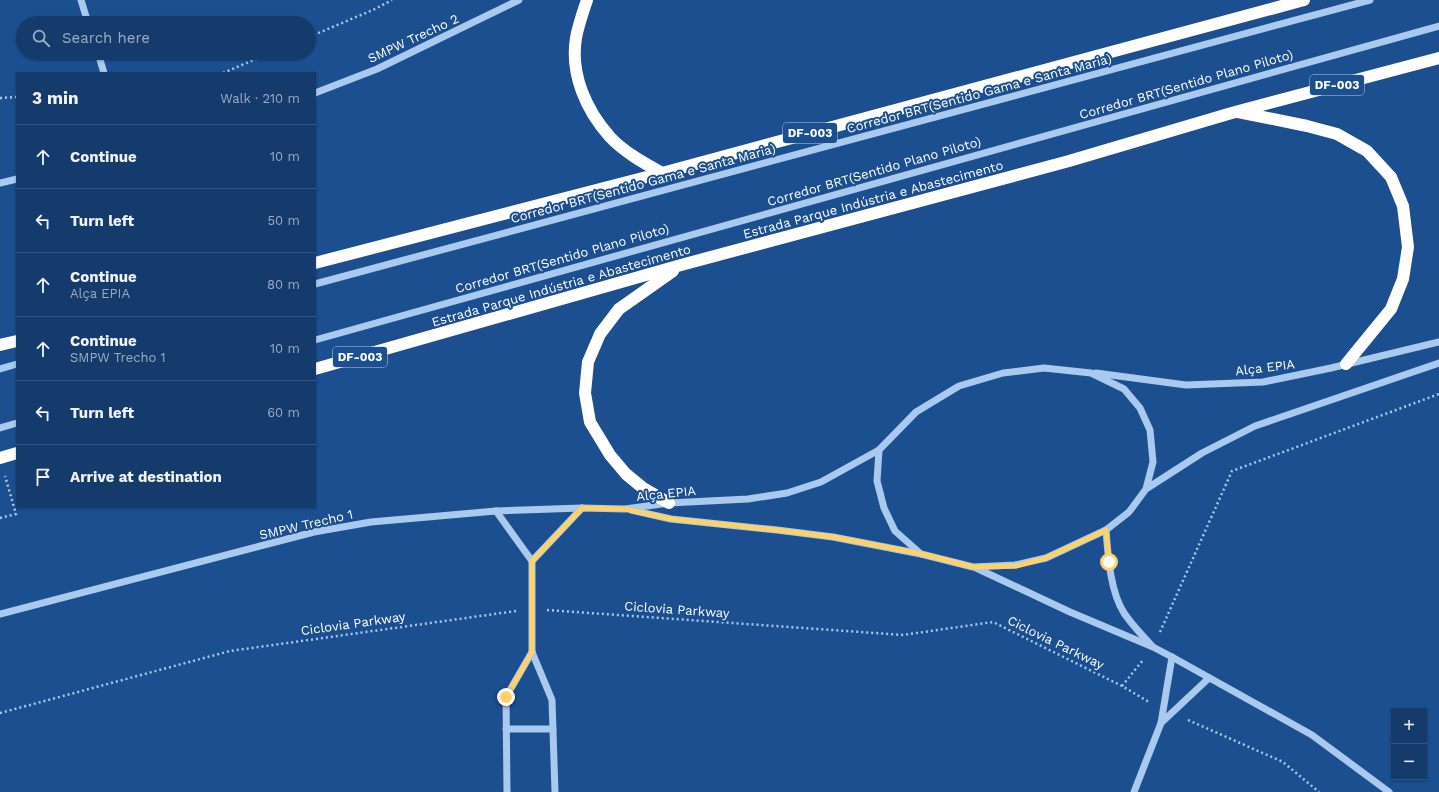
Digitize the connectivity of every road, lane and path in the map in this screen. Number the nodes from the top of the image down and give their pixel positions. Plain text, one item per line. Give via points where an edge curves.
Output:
1 (81, 0) edge
2 (392, 0) edge
3 (519, 0) edge
4 (587, 0) edge
5 (1304, 0) edge
6 (1370, 0) edge
7 (86, 16) edge
8 (1439, 26) edge
9 (316, 34) edge
10 (1439, 58) edge
11 (100, 60) edge
12 (254, 60) edge
13 (104, 72) edge
14 (225, 72) edge
15 (316, 93) edge
16 (16, 97) edge
17 (0, 98) edge
18 (1235, 112) junction
19 (662, 173) junction
20 (16, 179) edge
21 (0, 184) edge
22 (316, 264) edge
23 (682, 265) junction
24 (316, 284) edge
25 (316, 340) edge
26 (16, 341) edge
27 (1439, 342) edge
28 (0, 345) edge
29 (1439, 362) edge
30 (16, 364) edge
31 (1346, 364) junction
32 (0, 369) edge
33 (316, 369) edge
34 (1092, 373) junction
35 (1439, 394) edge
36 (16, 423) edge
37 (0, 428) edge
38 (879, 450) junction
39 (16, 454) edge
40 (0, 458) edge
41 (1146, 489) junction
42 (669, 503) junction
43 (582, 508) junction
44 (625, 509) junction
45 (496, 511) junction
46 (0, 518) edge
47 (1106, 530) junction
48 (922, 554) junction
49 (532, 561) junction
50 (973, 567) junction
51 (532, 609) junction
52 (0, 614) edge
53 (1154, 647) junction
54 (532, 652) junction
55 (1172, 657) junction
56 (1209, 678) junction
57 (1122, 686) junction
58 (1163, 710) junction
59 (0, 713) edge
60 (1172, 714) junction
61 (1161, 723) junction
62 (506, 729) junction
63 (552, 729) junction
64 (507, 792) edge
65 (555, 792) edge
66 (1133, 792) edge
67 (1319, 792) edge
68 (1389, 792) edge

1 - 7 street
2 - 9 path
3 - 15 street, SMPW Trecho 2 via 377,69
4 - 19 highway via 576,38 575,61 578,81 591,112 610,137 633,156
5 - 19 highway, DF-003
6 - 24 street, Corredor BRT(Sentido Gama e Santa Maria)
8 - 25 street, Corredor BRT(Sentido Plano Piloto)
10 - 18 highway, Estrada Parque Indústria e Abastecimento / DF-003
11 - 13 street
12 - 14 path
16 - 17 path
18 - 23 highway, Estrada Parque Indústria e Abastecimento / DF-003 via 1069,161
18 - 31 highway via 1337,134 1367,151 1391,176 1403,206 1408,247 1403,279 1391,309
19 - 22 highway, DF-003
20 - 21 street
23 - 33 highway, Estrada Parque Indústria e Abastecimento / DF-003
23 - 42 highway via 619,309 600,334 588,362 585,393 590,422 610,455 626,474 643,488
26 - 28 highway
27 - 31 street, Alça EPIA
29 - 41 street via 1256,426 1202,452
30 - 32 street
31 - 34 street, Alça EPIA via 1263,382 1186,385
34 - 38 street, Alça EPIA via 1044,368 1003,373 959,386 916,412
34 - 41 street via 1124,389 1140,408 1150,430 1153,462
35 - 53 path via 1232,471
36 - 37 street
38 - 42 street, Alça EPIA via 821,482 787,492 748,499
38 - 48 street via 877,481 884,508 895,531
39 - 40 highway
40 - 46 path via 16,514
41 - 47 street via 1130,512
42 - 44 street, Alça EPIA
43 - 44 street, SMPW Trecho 1
43 - 45 street, SMPW Trecho 1
43 - 49 street
44 - 48 street, Alça EPIA via 671,519 833,537
45 - 49 street
45 - 52 street, SMPW Trecho 1 via 371,522 314,532
47 - 50 street via 1046,558 1016,566
47 - 53 street via 1115,592 1123,612
48 - 50 street, Alça EPIA
49 - 51 street
50 - 53 street
51 - 54 street
51 - 57 path, Ciclovia Parkway via 903,635 993,622
51 - 59 path, Ciclovia Parkway via 230,650
53 - 55 street
53 - 57 path
54 - 62 street via 506,697
54 - 63 street via 552,700
55 - 56 street
55 - 58 street
56 - 60 street
56 - 68 street via 1312,735
57 - 58 path, Ciclovia Parkway
58 - 61 street
60 - 61 street
60 - 67 path via 1283,762
61 - 66 street
62 - 63 street
62 - 64 street
63 - 65 street

